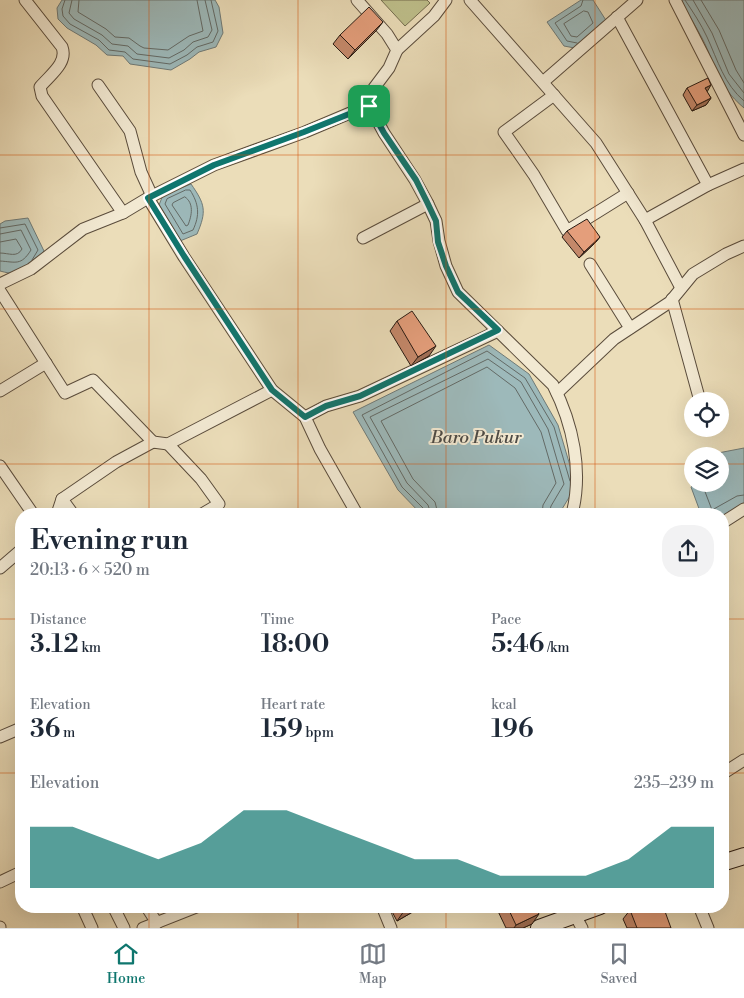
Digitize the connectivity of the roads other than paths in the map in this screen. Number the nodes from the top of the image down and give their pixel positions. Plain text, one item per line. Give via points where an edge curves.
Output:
1 (25, 0) edge
2 (357, 0) edge
3 (446, 0) edge
4 (470, 0) edge
5 (637, 0) edge
6 (675, 0) edge
7 (618, 17) junction
8 (397, 50) junction
9 (542, 82) junction
10 (98, 86) dead end
11 (554, 95) junction
12 (369, 106) junction
13 (743, 128) edge
14 (744, 169) edge
15 (708, 185) junction
16 (628, 193) junction
17 (150, 197) junction
18 (428, 204) junction
19 (123, 213) junction
20 (645, 220) junction
21 (363, 238) dead end
22 (743, 250) edge
23 (590, 264) dead end
24 (0, 284) edge
25 (681, 288) junction
26 (0, 291) edge
27 (672, 299) junction
28 (630, 328) junction
29 (498, 330) junction
30 (46, 362) junction
31 (272, 390) junction
32 (0, 391) edge
33 (698, 392) edge
34 (557, 393) junction
35 (305, 417) junction
36 (153, 442) junction
37 (168, 444) junction
38 (0, 466) edge
39 (62, 499) junction
40 (29, 508) edge
41 (59, 508) edge
42 (69, 508) edge
43 (212, 508) edge
44 (354, 508) edge
45 (573, 508) edge
46 (744, 509) edge
47 (729, 519) edge
48 (15, 555) edge
49 (0, 568) edge
50 (15, 731) edge
51 (0, 737) edge
52 (744, 760) edge
53 (729, 770) edge
54 (744, 856) edge
55 (729, 858) edge
56 (15, 875) edge
57 (0, 882) edge
58 (85, 913) edge
59 (116, 913) edge
60 (151, 913) edge
61 (182, 913) edge
62 (385, 913) edge
63 (591, 913) edge
64 (701, 913) edge
65 (579, 922) edge
66 (157, 923) junction
67 (92, 928) edge
68 (124, 928) edge
69 (144, 928) edge
70 (390, 928) edge
71 (539, 928) edge
72 (708, 928) edge

1 - 19 street via 64,54 63,60 40,87 42,96
2 - 8 street
3 - 8 street via 434,16
4 - 9 street
5 - 7 street
6 - 13 street
7 - 9 street
7 - 15 street
8 - 12 street via 390,68 374,88
9 - 11 street
10 - 17 street via 130,131
11 - 16 street via 596,143
11 - 16 street via 504,132 567,231
12 - 17 street via 214,165
12 - 18 street
14 - 15 street
15 - 20 street
16 - 20 street
17 - 19 street
17 - 31 street via 184,256
18 - 21 street
18 - 29 street via 436,221 438,242 446,266 458,292
19 - 24 street via 83,229 31,269
20 - 25 street
22 - 25 street via 726,254 693,274
23 - 28 street
25 - 27 street
26 - 30 street
27 - 28 street
27 - 33 street
28 - 34 street
29 - 34 street
29 - 35 street via 360,396 326,406
30 - 32 street
30 - 36 street via 65,393 93,380
31 - 35 street
31 - 37 street
34 - 45 street via 576,459
35 - 44 street
36 - 37 street
36 - 39 street via 116,462
37 - 43 street via 219,504
38 - 40 street
39 - 41 street
39 - 42 street
46 - 47 street
48 - 49 street
50 - 51 street
52 - 53 street
54 - 55 main road
56 - 57 street
58 - 67 street
59 - 68 street
60 - 66 street
61 - 66 street
62 - 70 street
63 - 65 main road
64 - 72 street
65 - 71 main road
66 - 69 street

